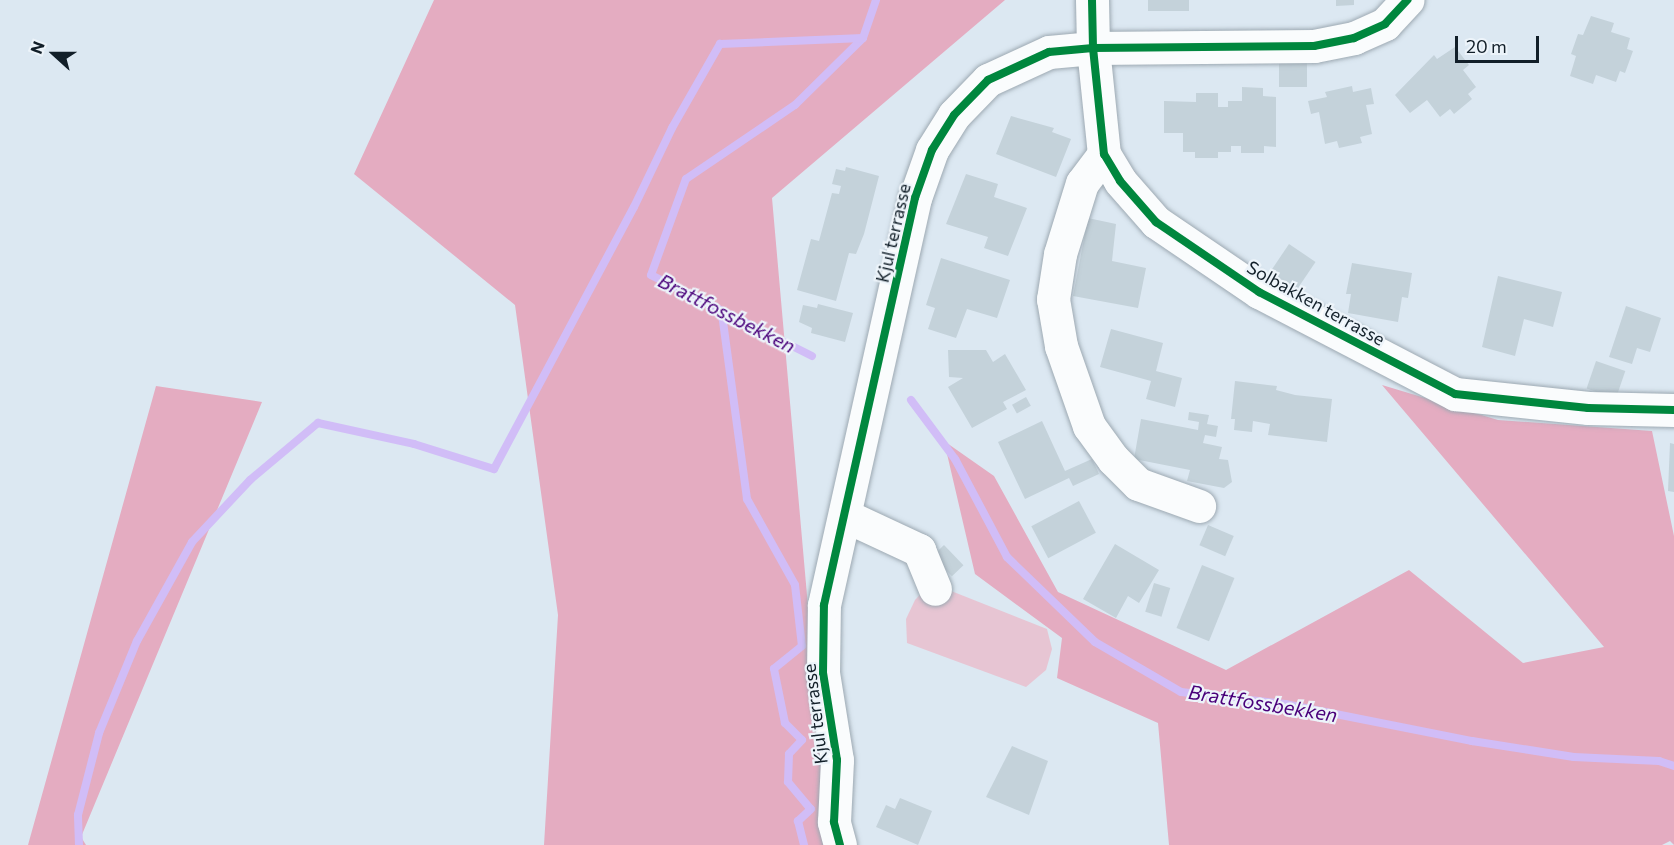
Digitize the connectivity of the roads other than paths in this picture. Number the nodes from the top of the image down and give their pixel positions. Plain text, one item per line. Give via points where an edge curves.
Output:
1 (1092, 0) edge
2 (1407, 0) edge
3 (1093, 48) junction
4 (1104, 154) junction
5 (1674, 410) edge
6 (1199, 506) dead end
7 (846, 516) junction
8 (935, 589) dead end
9 (840, 845) edge

1 - 3 street, Solbakken terrasse
2 - 3 street, Kjul terrasse via 1385,24 1354,38 1314,46
3 - 4 street, Solbakken terrasse
3 - 7 street, Kjul terrasse via 1049,52 988,80 954,115 932,150 915,198
4 - 5 street, Solbakken terrasse via 1120,181 1156,222 1259,292 1455,393 1588,408
4 - 6 street via 1082,183 1060,254 1053,299 1061,346 1089,426 1113,459 1138,484
7 - 8 street via 920,550
7 - 9 street, Kjul terrasse via 824,606 823,662 837,760 834,822

